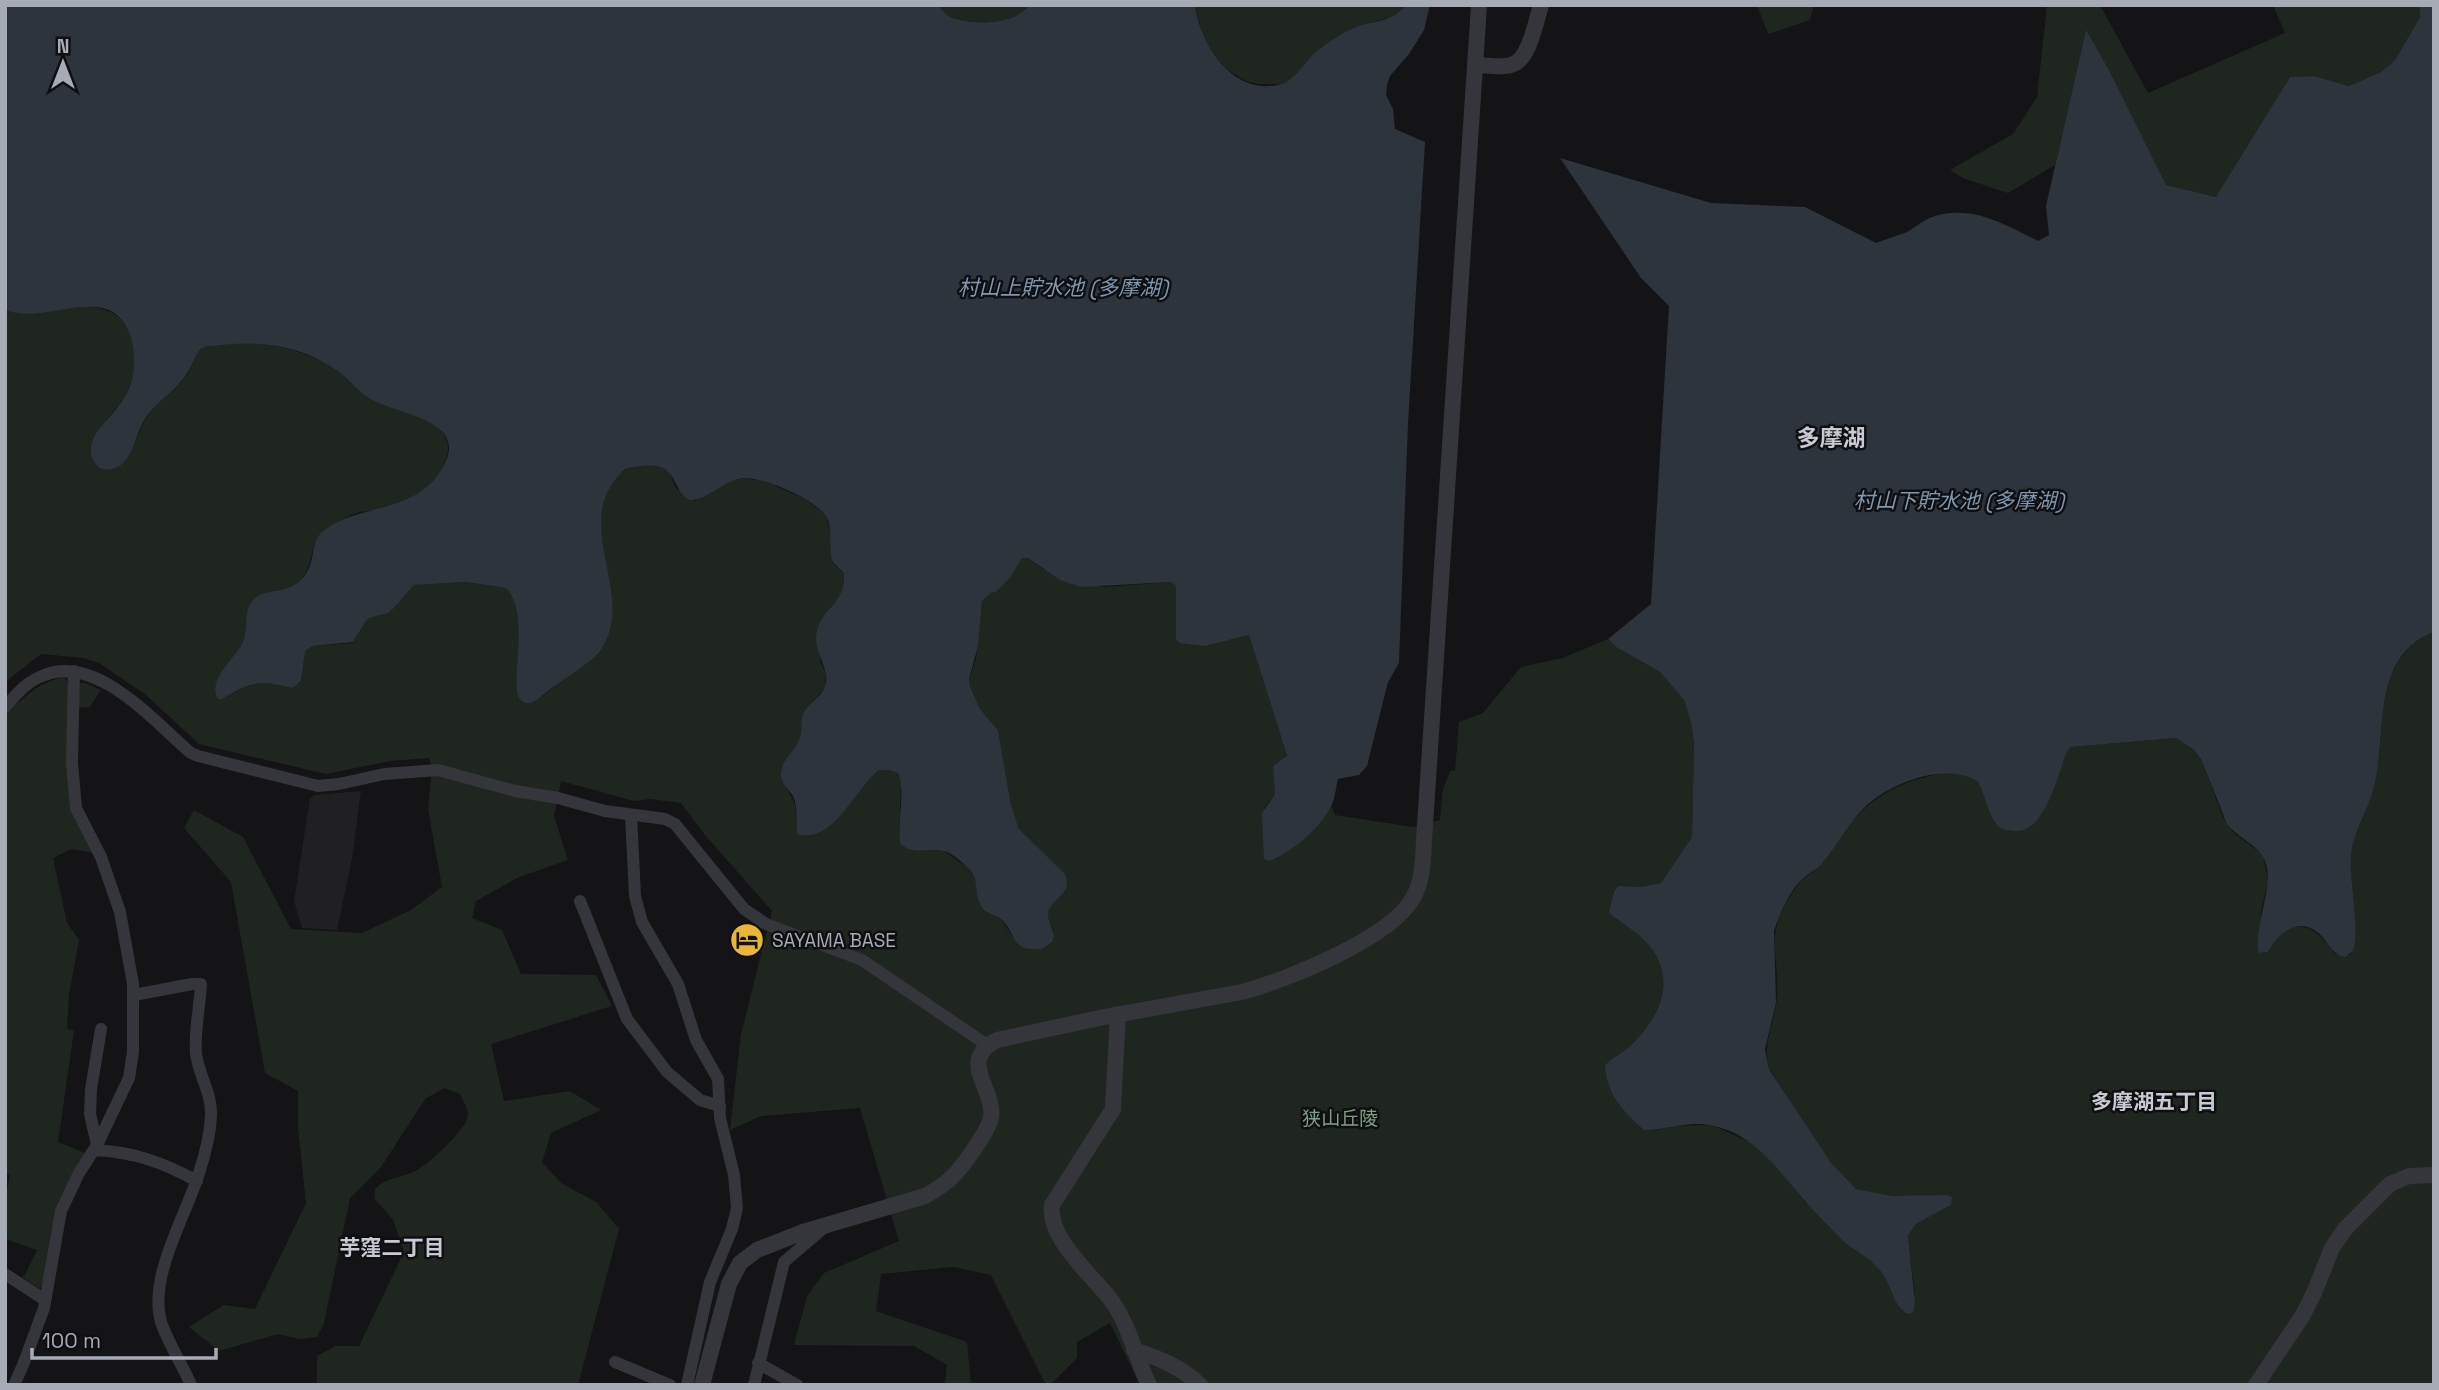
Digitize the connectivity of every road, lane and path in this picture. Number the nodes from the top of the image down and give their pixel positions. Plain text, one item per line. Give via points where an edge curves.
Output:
1 (1479, 5) edge
2 (1541, 5) edge
3 (1476, 65) junction
4 (74, 671) junction
5 (5, 707) edge
6 (631, 815) junction
7 (580, 901) dead end
8 (134, 995) junction
9 (1118, 1014) junction
10 (101, 1029) dead end
11 (987, 1045) junction
12 (720, 1107) junction
13 (96, 1148) junction
14 (2434, 1175) edge
15 (197, 1181) junction
16 (826, 1226) junction
17 (5, 1275) edge
18 (45, 1300) junction
19 (1134, 1350) junction
20 (615, 1362) dead end
21 (758, 1363) junction
22 (2260, 1383) edge
23 (14, 1385) edge
24 (191, 1385) edge
25 (670, 1385) edge
26 (687, 1385) edge
27 (702, 1385) edge
28 (754, 1385) edge
29 (797, 1385) edge
30 (1149, 1385) edge
31 (1200, 1385) edge

1 - 3 street
2 - 3 street via 1519,61
3 - 9 street via 1419,886 1389,925 1302,971 1242,992
4 - 5 street via 41,676
4 - 6 street via 91,675 132,702 198,756 318,786 438,770
4 - 8 street via 76,808 116,899
6 - 11 street via 675,824 752,915 862,960
6 - 12 street via 633,883 642,922 678,984 696,1040 718,1079
7 - 12 street via 627,1019 667,1072 700,1100
8 - 13 street via 129,1078
8 - 15 street via 201,984 196,1053 211,1097 211,1117
9 - 11 street
9 - 19 street via 1113,1109 1050,1215 1060,1238 1113,1303
10 - 13 street via 91,1089
11 - 16 street via 978,1068 991,1117 956,1174 925,1196
12 - 26 street via 737,1208 709,1282
13 - 15 street via 143,1157
13 - 18 street via 61,1210
14 - 22 street via 2409,1176 2390,1184 2345,1229 2303,1315
15 - 24 street via 170,1248 158,1303 161,1322
16 - 21 street via 784,1262
16 - 27 street via 757,1250 740,1263 729,1284
17 - 18 street
18 - 23 street
19 - 30 street
19 - 31 street via 1162,1359
20 - 25 street
21 - 28 street
21 - 29 street

